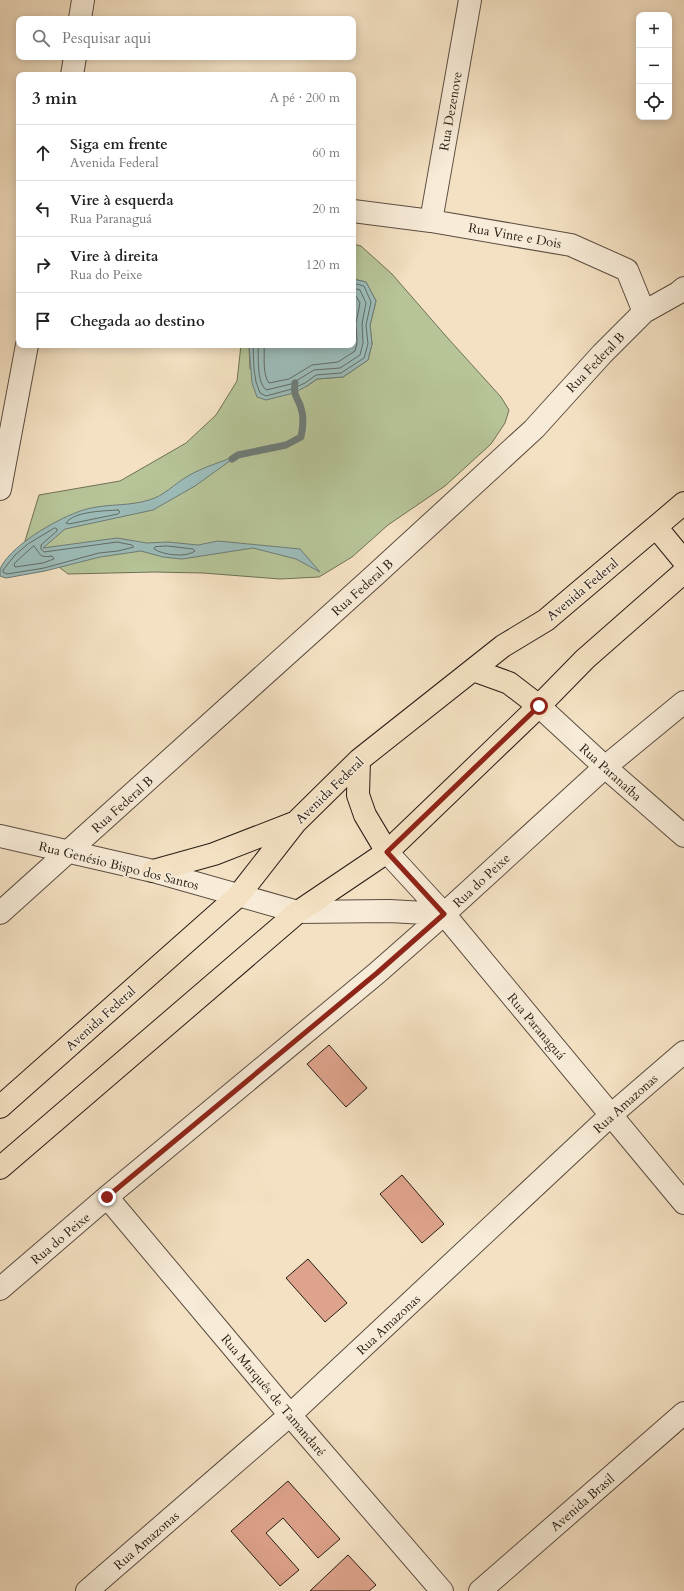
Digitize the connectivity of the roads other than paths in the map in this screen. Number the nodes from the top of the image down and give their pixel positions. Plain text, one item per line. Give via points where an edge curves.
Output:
1 (83, 0) edge
2 (470, 0) edge
3 (80, 16) edge
4 (74, 60) edge
5 (72, 72) edge
6 (356, 211) edge
7 (431, 221) junction
8 (684, 288) edge
9 (644, 312) junction
10 (26, 348) edge
11 (0, 489) edge
12 (684, 504) edge
13 (656, 527) junction
14 (684, 561) edge
15 (684, 572) edge
16 (473, 670) junction
17 (684, 702) edge
18 (539, 706) junction
19 (359, 760) junction
20 (605, 767) junction
21 (295, 822) junction
22 (0, 836) edge
23 (684, 836) edge
24 (70, 851) junction
25 (387, 852) junction
26 (154, 871) junction
27 (238, 896) junction
28 (298, 912) junction
29 (0, 913) edge
30 (444, 914) junction
31 (684, 1052) edge
32 (0, 1107) edge
33 (611, 1115) junction
34 (3, 1158) edge
35 (107, 1197) junction
36 (684, 1203) edge
37 (0, 1289) edge
38 (684, 1412) edge
39 (290, 1415) junction
40 (87, 1591) edge
41 (442, 1591) edge
42 (480, 1591) edge

1 - 3 street
2 - 7 street, Rua Dezenove
4 - 5 street
6 - 7 street, Rua Vinte e Dois
7 - 9 street, Rua Vinte e Dois via 571,245 627,270
8 - 9 street, Rua Federal B via 678,294
9 - 24 street, Rua Federal B via 534,428 376,575
10 - 11 street
12 - 13 main road, Avenida Federal
13 - 14 main road
13 - 16 main road, Avenida Federal via 546,620 503,646
15 - 18 main road via 585,659
16 - 18 main road via 509,683
16 - 19 main road, Avenida Federal
17 - 20 street, Rua do Peixe
18 - 20 street, Rua Paranaíba
18 - 25 main road
19 - 21 main road, Avenida Federal
19 - 25 main road via 358,795 364,815
20 - 23 street, Rua Paranaíba
20 - 30 street, Rua do Peixe
21 - 26 main road via 214,854
21 - 27 main road, Avenida Federal
22 - 24 street, Rua Genésio Bispo dos Santos
24 - 26 street, Rua Genésio Bispo dos Santos
24 - 29 street, Rua Federal B
25 - 28 main road
25 - 30 street, Rua Paranaguá
26 - 27 street, Rua Genésio Bispo dos Santos
27 - 28 street, Rua Genésio Bispo dos Santos
27 - 32 main road, Avenida Federal
28 - 30 street, Rua Genésio Bispo dos Santos via 389,911
28 - 34 main road
30 - 33 street, Rua Paranaguá
30 - 35 street, Rua do Peixe via 377,973
31 - 33 street, Rua Amazonas
33 - 36 street, Rua Paranaguá
33 - 39 street, Rua Amazonas
35 - 37 street, Rua do Peixe
35 - 39 street, Rua Marquês de Tamandaré
38 - 42 street, Avenida Brasil
39 - 40 street, Rua Amazonas
39 - 41 street, Rua Marquês de Tamandaré

